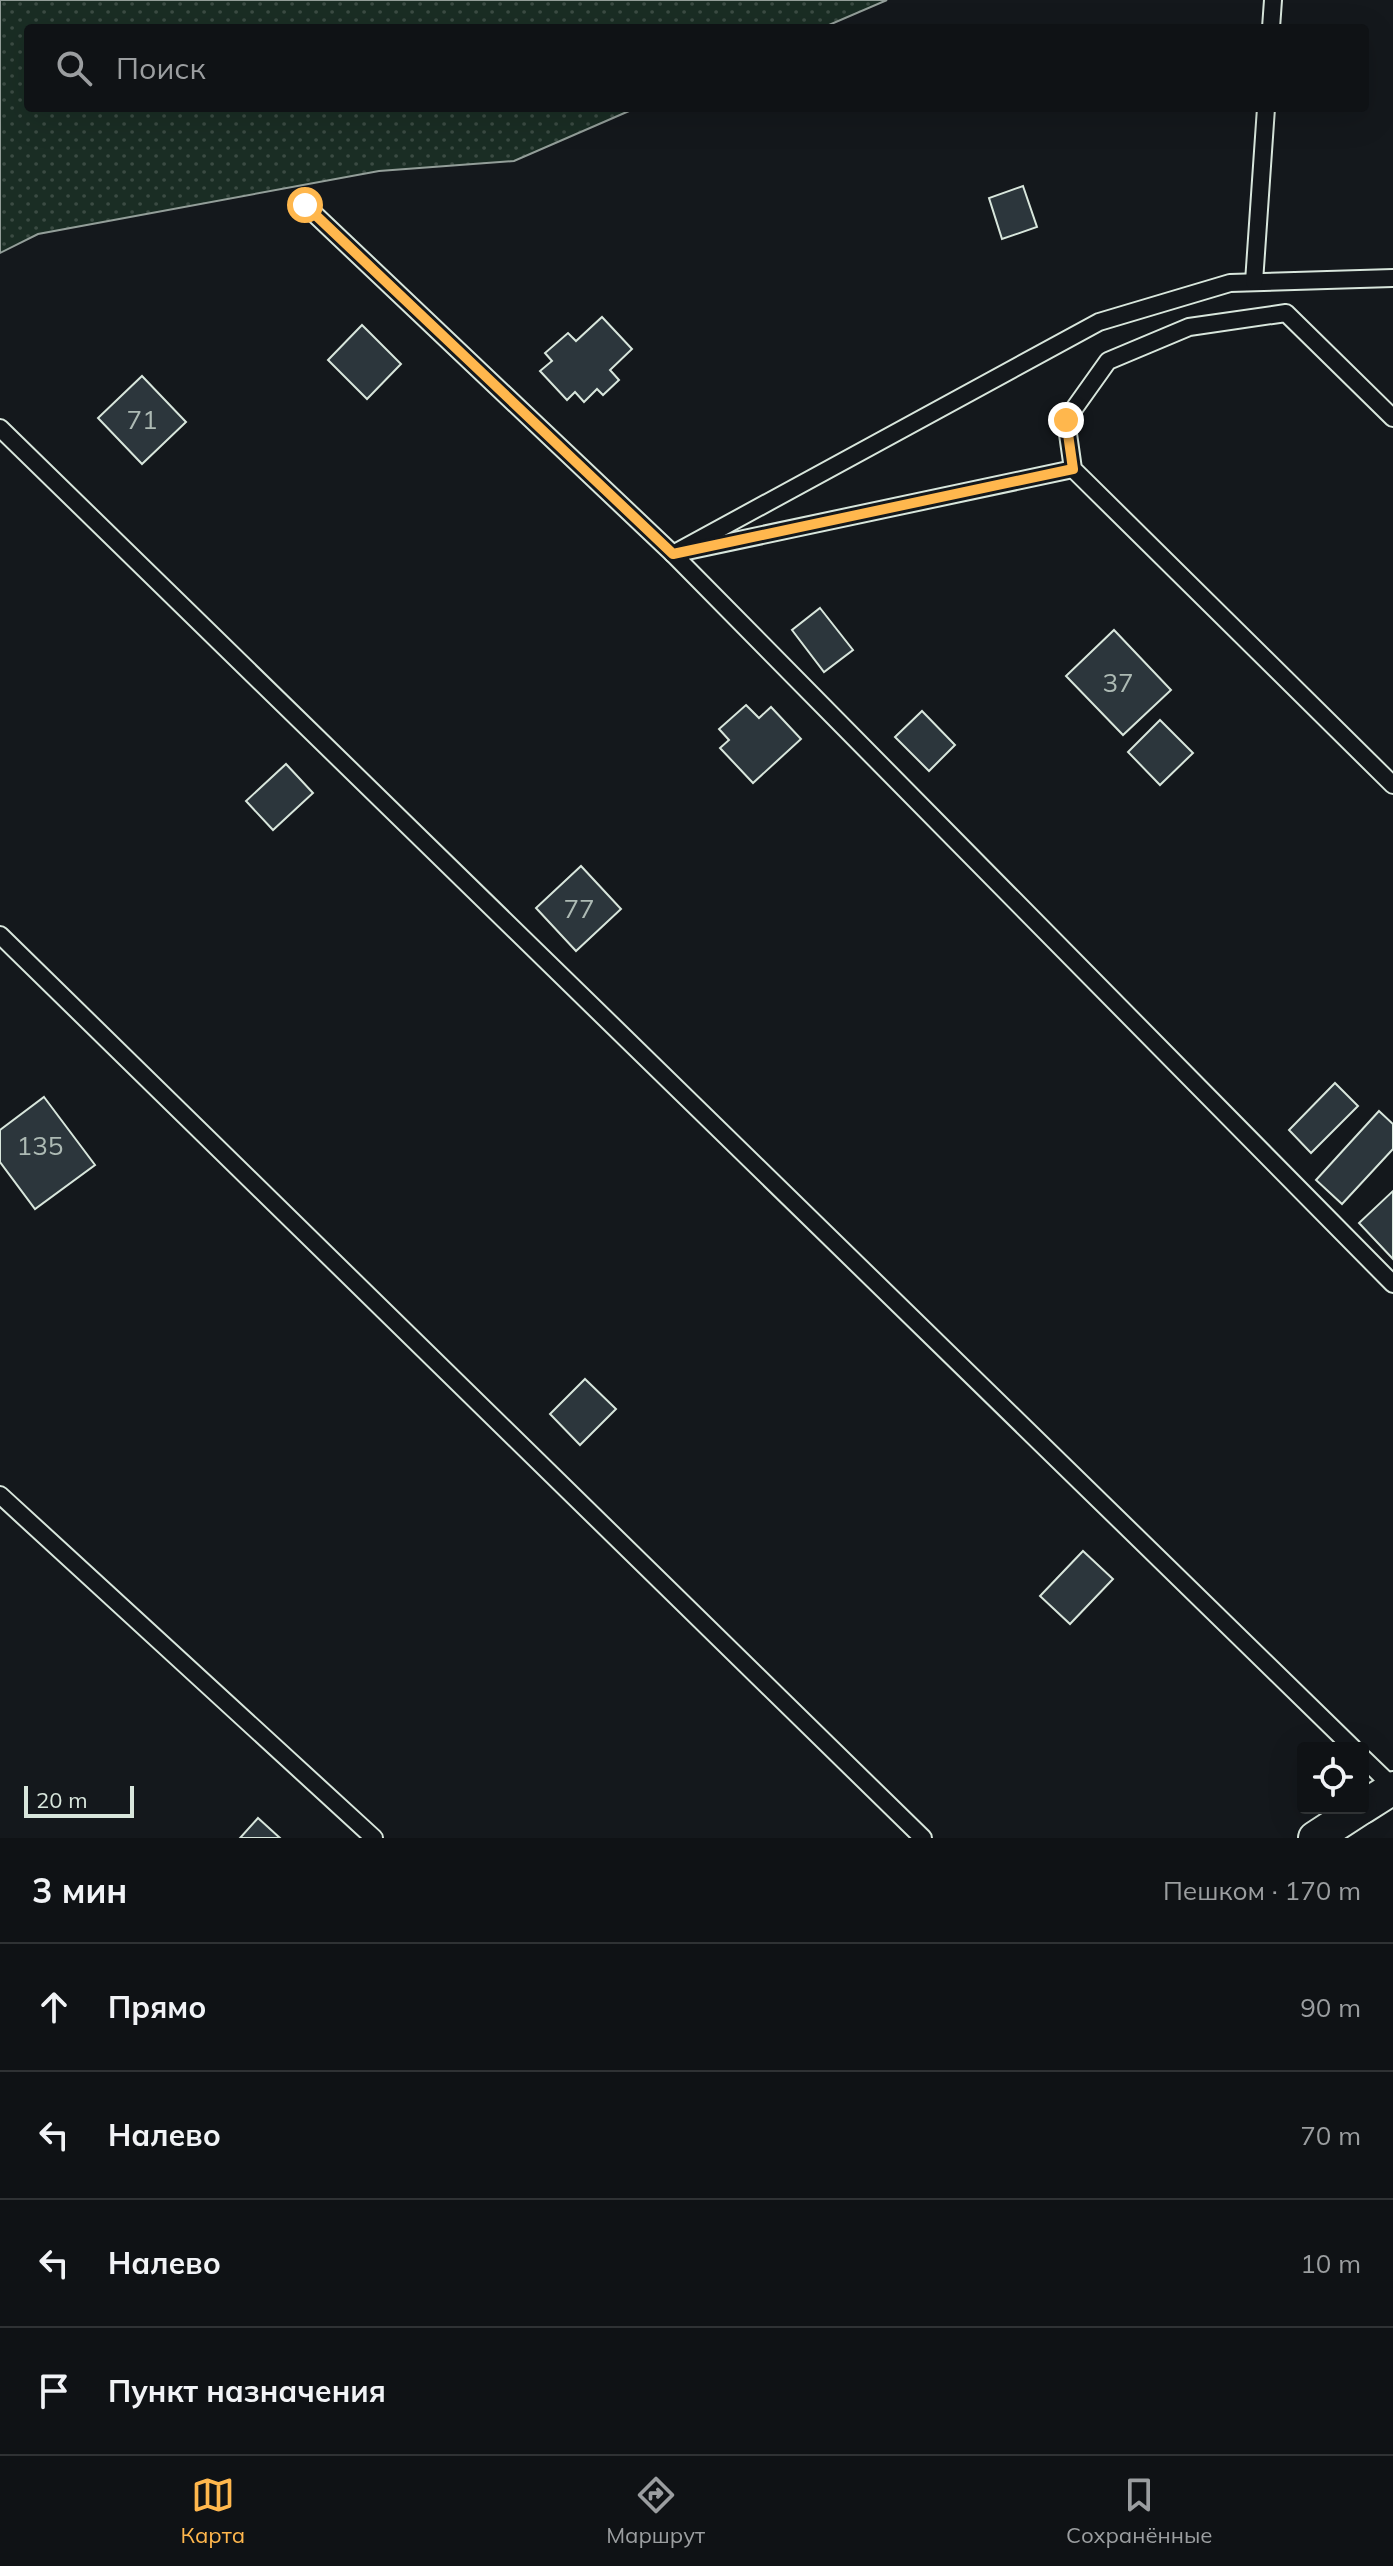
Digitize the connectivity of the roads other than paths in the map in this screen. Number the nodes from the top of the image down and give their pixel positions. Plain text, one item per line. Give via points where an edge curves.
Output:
1 (1273, 0) edge
2 (1271, 24) edge
3 (1266, 112) edge
4 (305, 205) dead end
5 (1393, 278) edge
6 (1254, 282) junction
7 (1393, 418) edge
8 (0, 428) edge
9 (1073, 469) junction
10 (673, 554) junction
11 (1393, 785) edge
12 (0, 935) edge
13 (1393, 1284) edge
14 (0, 1495) edge
15 (1347, 1742) edge
16 (1369, 1764) edge
17 (1393, 1788) edge
18 (1369, 1803) edge
19 (1353, 1814) edge
20 (374, 1838) edge
21 (923, 1838) edge
22 (1315, 1838) edge

1 - 2 lane
3 - 6 lane
4 - 10 lane
5 - 6 lane
6 - 10 lane via 1230,283 1099,322
7 - 9 lane via 1286,313 1189,327 1108,361 1066,420
8 - 15 lane
9 - 10 lane
9 - 11 lane
10 - 13 lane
12 - 21 lane
14 - 20 lane
16 - 17 lane
17 - 18 street
19 - 22 street

